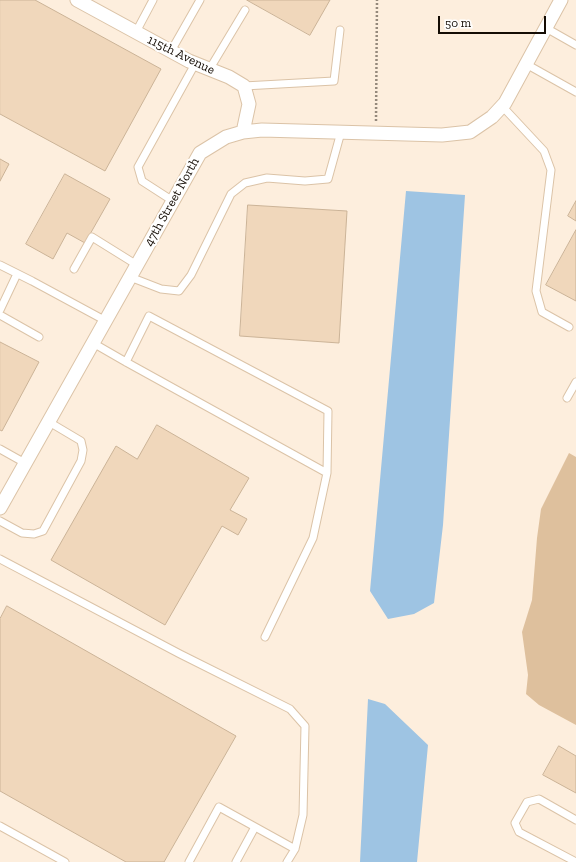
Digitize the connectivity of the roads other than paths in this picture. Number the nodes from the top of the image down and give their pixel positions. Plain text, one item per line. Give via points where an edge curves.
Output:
1 (77, 0) edge
2 (153, 0) edge
3 (200, 0) edge
4 (561, 0) edge
5 (245, 10) dead end
6 (546, 28) junction
7 (340, 30) dead end
8 (136, 32) junction
9 (576, 45) edge
10 (171, 51) junction
11 (195, 64) junction
12 (526, 64) junction
13 (210, 70) junction
14 (244, 86) junction
15 (576, 92) edge
16 (502, 106) junction
17 (243, 132) junction
18 (341, 132) junction
19 (173, 201) junction
20 (0, 265) edge
21 (137, 265) junction
22 (74, 269) dead end
23 (17, 274) junction
24 (130, 277) junction
25 (0, 310) edge
26 (0, 315) edge
27 (106, 321) junction
28 (569, 326) dead end
29 (39, 337) dead end
30 (93, 343) junction
31 (126, 362) junction
32 (576, 382) edge
33 (567, 398) dead end
34 (49, 422) junction
35 (0, 449) edge
36 (25, 463) junction
37 (327, 473) junction
38 (0, 508) edge
39 (0, 521) edge
40 (0, 560) edge
41 (265, 637) dead end
42 (576, 820) edge
43 (0, 826) edge
44 (255, 827) junction
45 (295, 849) junction
46 (65, 862) edge
47 (189, 862) edge
48 (236, 862) edge
49 (287, 862) edge
50 (576, 862) edge

1 - 8 street, 115th Avenue
2 - 8 lane
3 - 10 lane
4 - 6 street, 47th Street North
5 - 13 lane
6 - 9 lane
6 - 12 street, 47th Street North
7 - 14 lane via 334,81
8 - 10 street, 115th Avenue
10 - 11 street, 115th Avenue
11 - 13 street, 115th Avenue
11 - 19 lane via 138,167 142,181
12 - 15 lane
12 - 16 street, 47th Street North
13 - 14 street, 115th Avenue
14 - 17 street via 249,104
16 - 18 street, 47th Street North via 492,117 470,132 442,135
16 - 28 lane via 544,150 551,170 536,291 542,312
17 - 18 street, 47th Street North
17 - 19 street, 47th Street North via 226,137 200,153
18 - 24 lane via 328,179 305,181 267,178 245,183 231,194 191,275 179,291 161,289
19 - 21 street, 47th Street North
20 - 23 lane
21 - 22 lane via 92,237
21 - 24 street, 47th Street North
23 - 25 lane
23 - 27 lane
24 - 27 street, 47th Street North
26 - 29 lane
27 - 30 street, 47th Street North
30 - 31 lane
30 - 34 street, 47th Street North
31 - 37 lane
31 - 37 lane via 150,316 328,411
32 - 33 lane
34 - 36 street, 47th Street North
34 - 39 lane via 81,441 83,450 80,461 43,531 34,534 22,533
35 - 36 lane
36 - 38 street, 47th Street North
37 - 41 lane via 313,538
40 - 45 lane via 290,709 305,726 303,815
42 - 50 lane via 539,799 527,802 515,823 519,832
43 - 46 lane
44 - 45 lane
44 - 47 lane via 219,807
44 - 48 lane
45 - 49 lane

